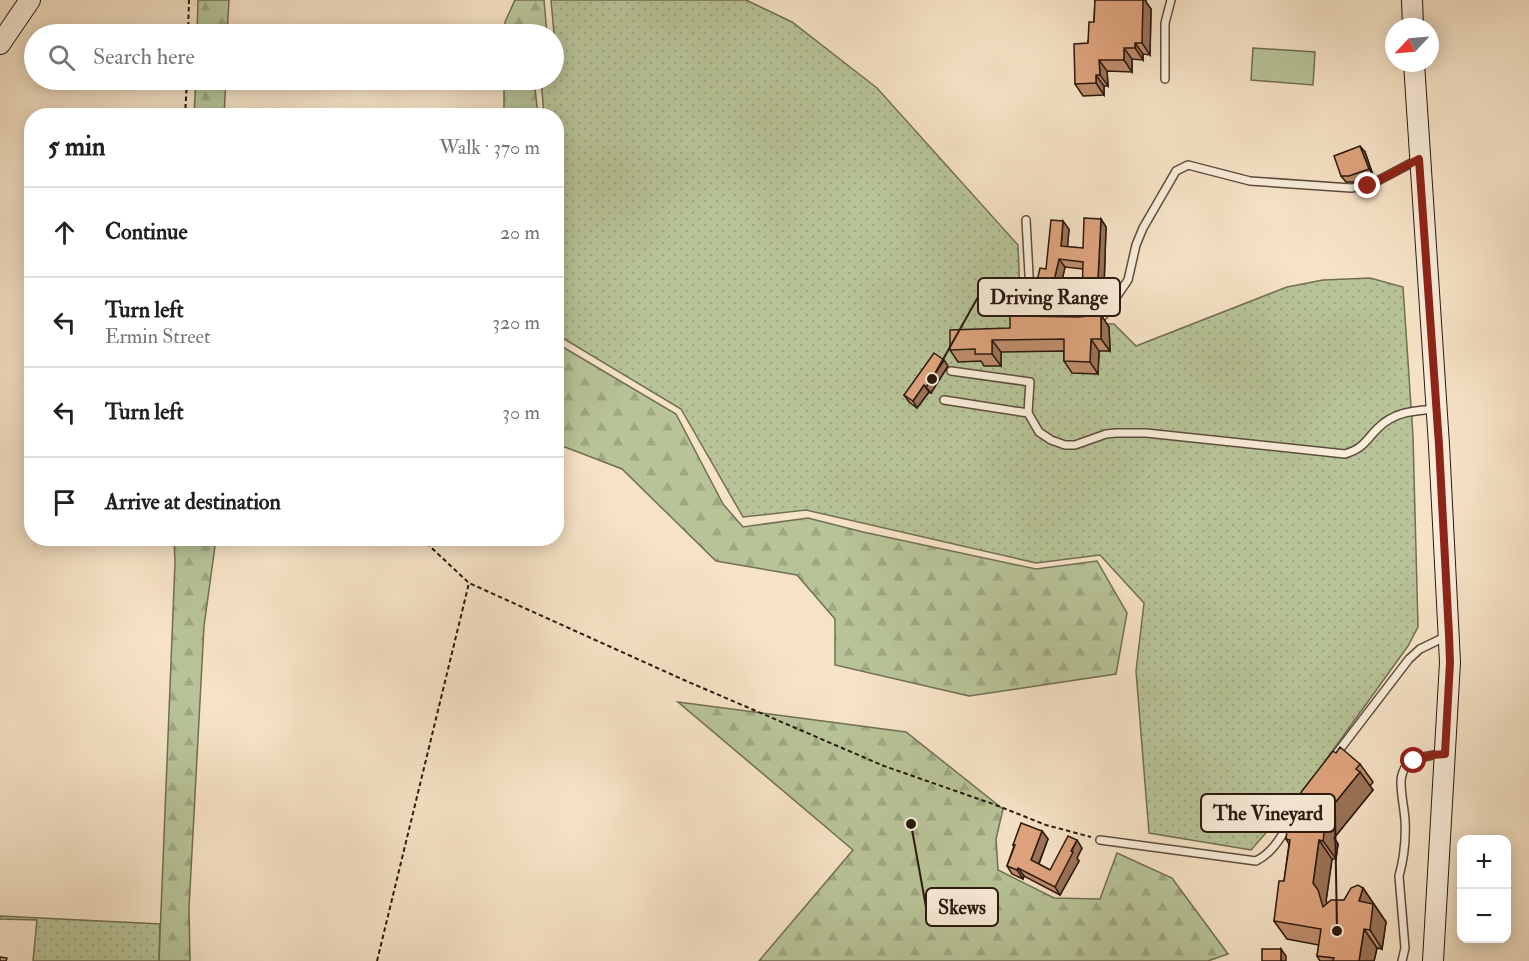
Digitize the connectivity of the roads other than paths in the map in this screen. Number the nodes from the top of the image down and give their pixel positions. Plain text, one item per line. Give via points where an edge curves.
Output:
1 (30, 0) edge
2 (1171, 0) edge
3 (1412, 0) edge
4 (1413, 18) edge
5 (0, 44) edge
6 (1414, 72) edge
7 (1165, 79) dead end
8 (1419, 159) junction
9 (1026, 220) dead end
10 (1052, 320) edge
11 (1087, 323) edge
12 (951, 371) dead end
13 (944, 400) dead end
14 (1436, 409) junction
15 (1028, 413) junction
16 (1449, 635) junction
17 (1445, 754) junction
18 (1331, 762) edge
19 (1294, 816) edge
20 (1100, 840) road end
21 (1402, 961) edge
22 (1433, 961) edge

1 - 5 main road
2 - 7 lane via 1165,23
3 - 4 main road
6 - 8 main road
8 - 11 lane via 1368,186 1351,188 1251,181 1188,165 1176,171 1143,228 1128,280 1104,315
8 - 14 main road
9 - 10 lane via 1030,293 1041,318
12 - 15 lane via 1030,382
13 - 15 lane
14 - 15 lane via 1408,411 1391,418 1365,443 1345,454 1146,433 1106,434 1065,445 1039,432
14 - 16 main road
16 - 17 main road
16 - 18 lane via 1409,659
17 - 21 lane via 1420,758 1403,770
17 - 22 main road
19 - 20 lane via 1267,855 1256,861

